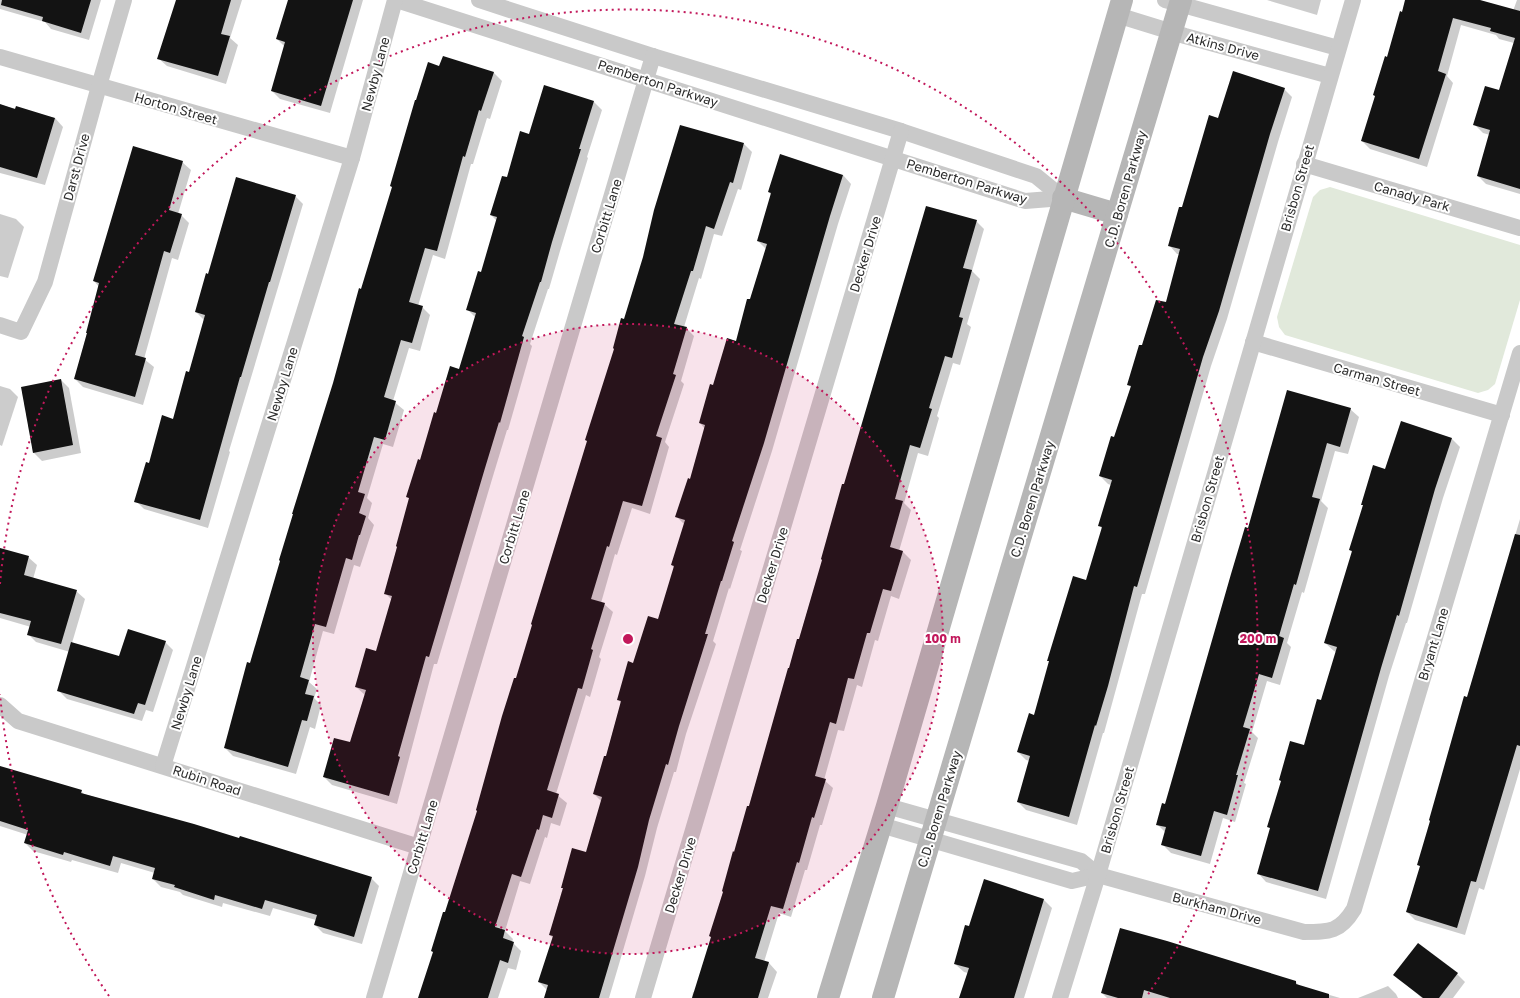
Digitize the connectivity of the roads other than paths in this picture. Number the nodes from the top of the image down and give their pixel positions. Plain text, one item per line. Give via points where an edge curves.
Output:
1 (124, 0) edge
2 (395, 0) edge
3 (479, 0) edge
4 (1353, 0) edge
5 (1175, 2) edge
6 (1120, 8) edge
7 (1171, 32) junction
8 (1338, 48) junction
9 (653, 56) junction
10 (0, 57) edge
11 (1330, 76) junction
12 (646, 80) junction
13 (98, 86) junction
14 (901, 131) junction
15 (352, 158) junction
16 (893, 158) junction
17 (1304, 164) junction
18 (1064, 198) junction
19 (1117, 214) junction
20 (1520, 228) edge
21 (0, 325) edge
22 (1253, 342) junction
23 (1520, 353) edge
24 (1502, 415) junction
25 (0, 705) edge
26 (163, 766) junction
27 (884, 815) junction
28 (933, 830) junction
29 (419, 847) junction
30 (1098, 875) junction
31 (1337, 928) joint
32 (374, 998) edge
33 (643, 998) edge
34 (828, 998) edge
35 (882, 998) edge
36 (1060, 998) edge

1 - 13 street, Darst Drive
2 - 12 street, Pemberton Parkway
2 - 15 street, Newby Lane
3 - 9 street, Pemberton Parkway
4 - 8 street, Brisbon Street
5 - 7 street, C.D. Boren Parkway
5 - 8 street
6 - 7 street, Atkins Drive
6 - 18 street
7 - 11 street, Atkins Drive
7 - 19 street, C.D. Boren Parkway
8 - 11 street, Brisbon Street
9 - 12 street, Corbitt Lane
9 - 14 street, Pemberton Parkway
10 - 13 street, Horton Street
11 - 17 street, Brisbon Street
12 - 16 street, Pemberton Parkway
12 - 29 street, Corbitt Lane
13 - 15 street, Horton Street
13 - 21 street, Darst Drive via 45,282 22,332
14 - 16 street, Decker Drive
14 - 18 street, Pemberton Parkway via 1036,176
15 - 26 street, Newby Lane
16 - 18 street, Pemberton Parkway via 1025,201
16 - 33 street, Decker Drive
17 - 20 street, Canady Park
17 - 22 street, Brisbon Street
18 - 19 street
18 - 27 street
19 - 28 street, C.D. Boren Parkway
22 - 24 street, Carman Street
22 - 30 street, Brisbon Street
23 - 24 street, Bryant Lane
24 - 31 street, Bryant Lane via 1354,909 1347,921
25 - 26 street, Rubin Road via 18,721
26 - 29 street, Rubin Road
27 - 28 street, Burkham Drive
27 - 34 street
28 - 30 street, Burkham Drive via 1081,861
28 - 30 street, Burkham Drive via 1072,881
28 - 35 street, C.D. Boren Parkway
29 - 32 street, Corbitt Lane
30 - 31 street, Burkham Drive via 1304,932 1323,932
30 - 36 street, Brisbon Street

